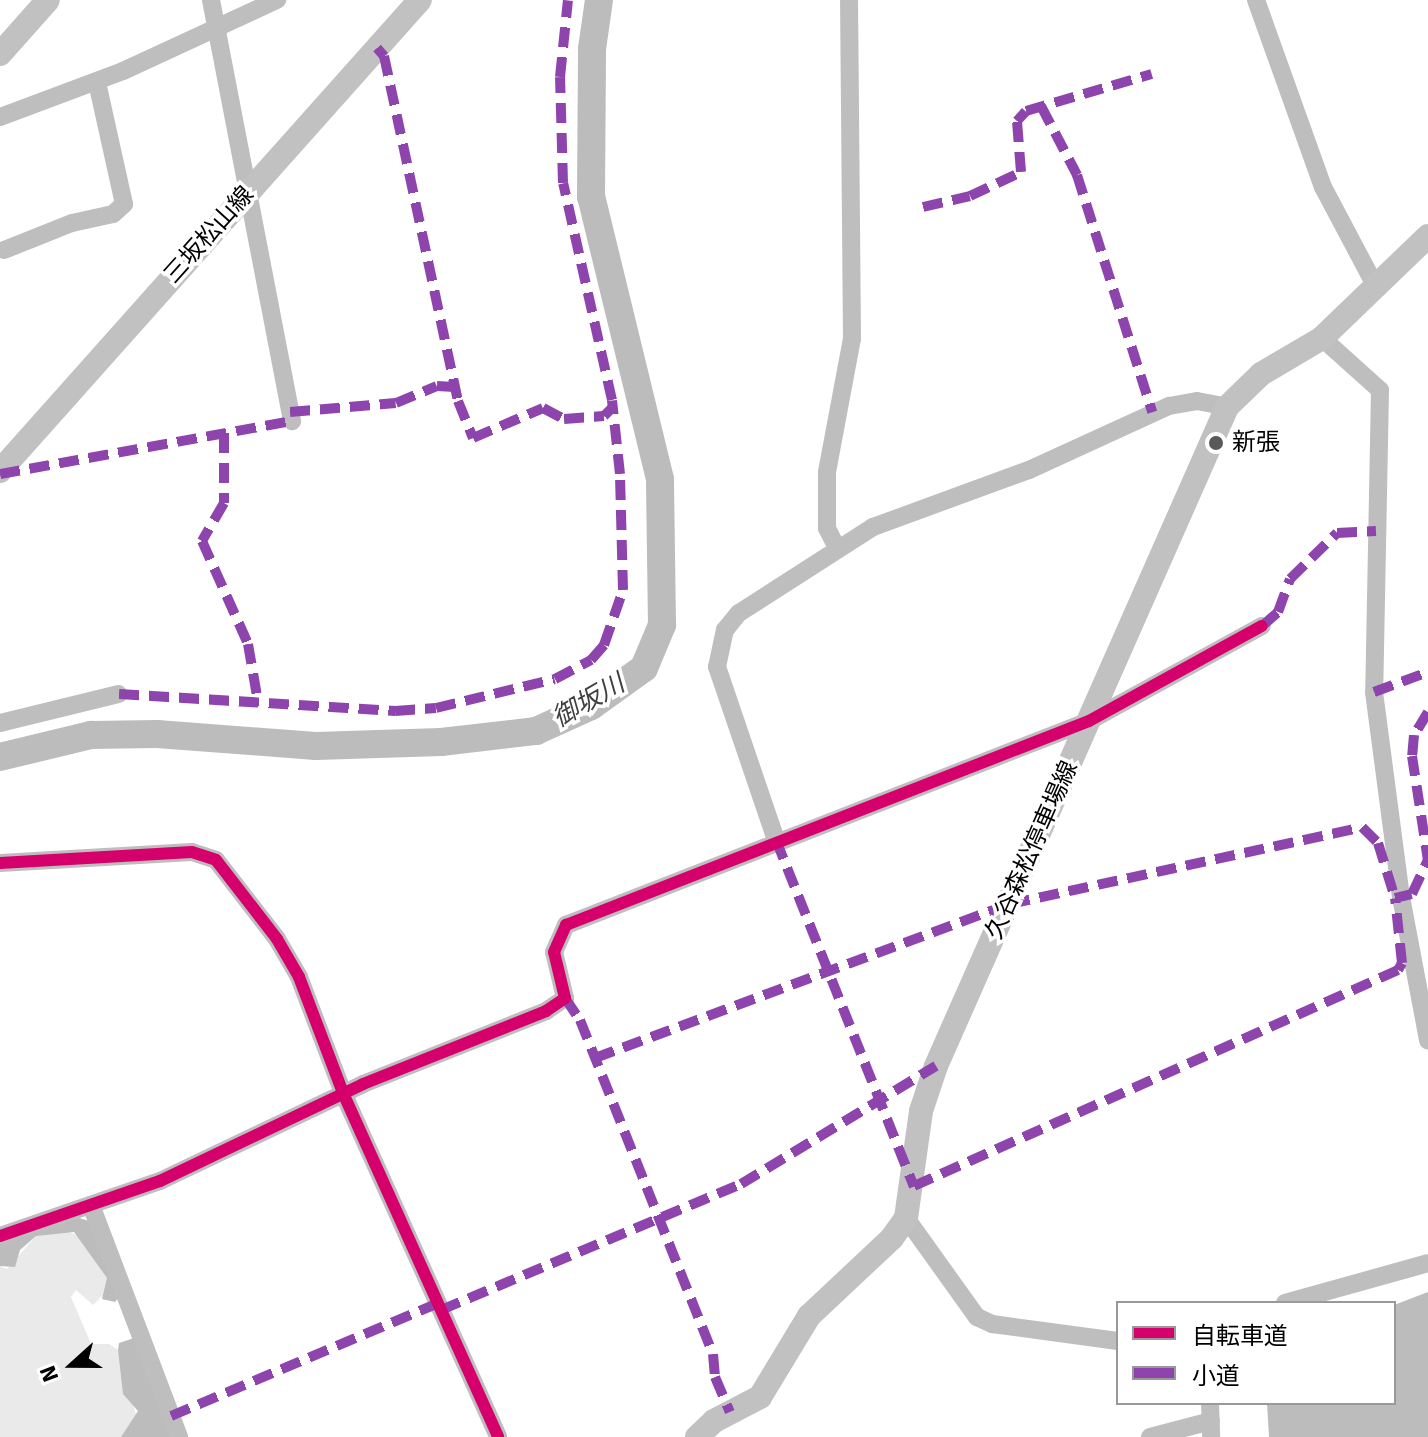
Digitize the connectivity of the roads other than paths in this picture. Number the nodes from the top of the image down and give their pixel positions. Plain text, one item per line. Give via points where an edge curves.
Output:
1 (48, 0) edge
2 (211, 0) edge
3 (277, 0) edge
4 (420, 0) edge
5 (849, 0) edge
6 (1256, 0) edge
7 (216, 28) junction
8 (0, 54) edge
9 (97, 82) junction
10 (0, 117) edge
11 (246, 194) junction
12 (1428, 236) edge
13 (4, 250) dead end
14 (1376, 287) junction
15 (1322, 338) junction
16 (1227, 407) junction
17 (292, 421) dead end
18 (0, 471) edge
19 (836, 546) junction
20 (1262, 626) dead end
21 (119, 694) dead end
22 (1089, 721) junction
23 (0, 723) edge
24 (776, 840) junction
25 (0, 863) edge
26 (1428, 1040) edge
27 (343, 1093) junction
28 (91, 1205) junction
29 (906, 1218) junction
30 (0, 1236) edge
31 (1428, 1263) edge
32 (1292, 1301) edge
33 (1116, 1341) edge
34 (1211, 1420) edge
35 (703, 1434) edge
36 (179, 1437) edge
37 (498, 1437) edge
38 (1150, 1437) edge

1 - 8 main road
2 - 7 street
3 - 7 street
4 - 11 main road, 三坂松山線
5 - 19 street via 852,339 827,472 827,528
6 - 14 street via 1323,187
7 - 9 street
7 - 11 street
9 - 10 street
9 - 13 street via 124,204 113,214 72,223
11 - 17 street
11 - 18 main road, 三坂松山線
12 - 14 main road, 久谷森松停車場線
14 - 15 main road, 久谷森松停車場線
15 - 16 main road, 久谷森松停車場線 via 1261,374
15 - 26 street via 1380,390 1374,692 1401,897
16 - 19 street via 1197,401 1169,406 1029,470 873,527
16 - 22 main road, 久谷森松停車場線
19 - 24 street via 739,613 719,649 721,689
20 - 22 street
21 - 23 street
22 - 24 street
22 - 29 main road, 久谷森松停車場線 via 936,1066 921,1111
24 - 27 street via 566,925 554,952 565,998
25 - 27 street via 205,852 241,889 299,977
27 - 28 street via 246,1144
27 - 37 street
28 - 30 street
28 - 36 street
29 - 33 street via 977,1317 992,1324
29 - 35 main road via 892,1238 809,1316 760,1397
31 - 32 street
34 - 38 street

